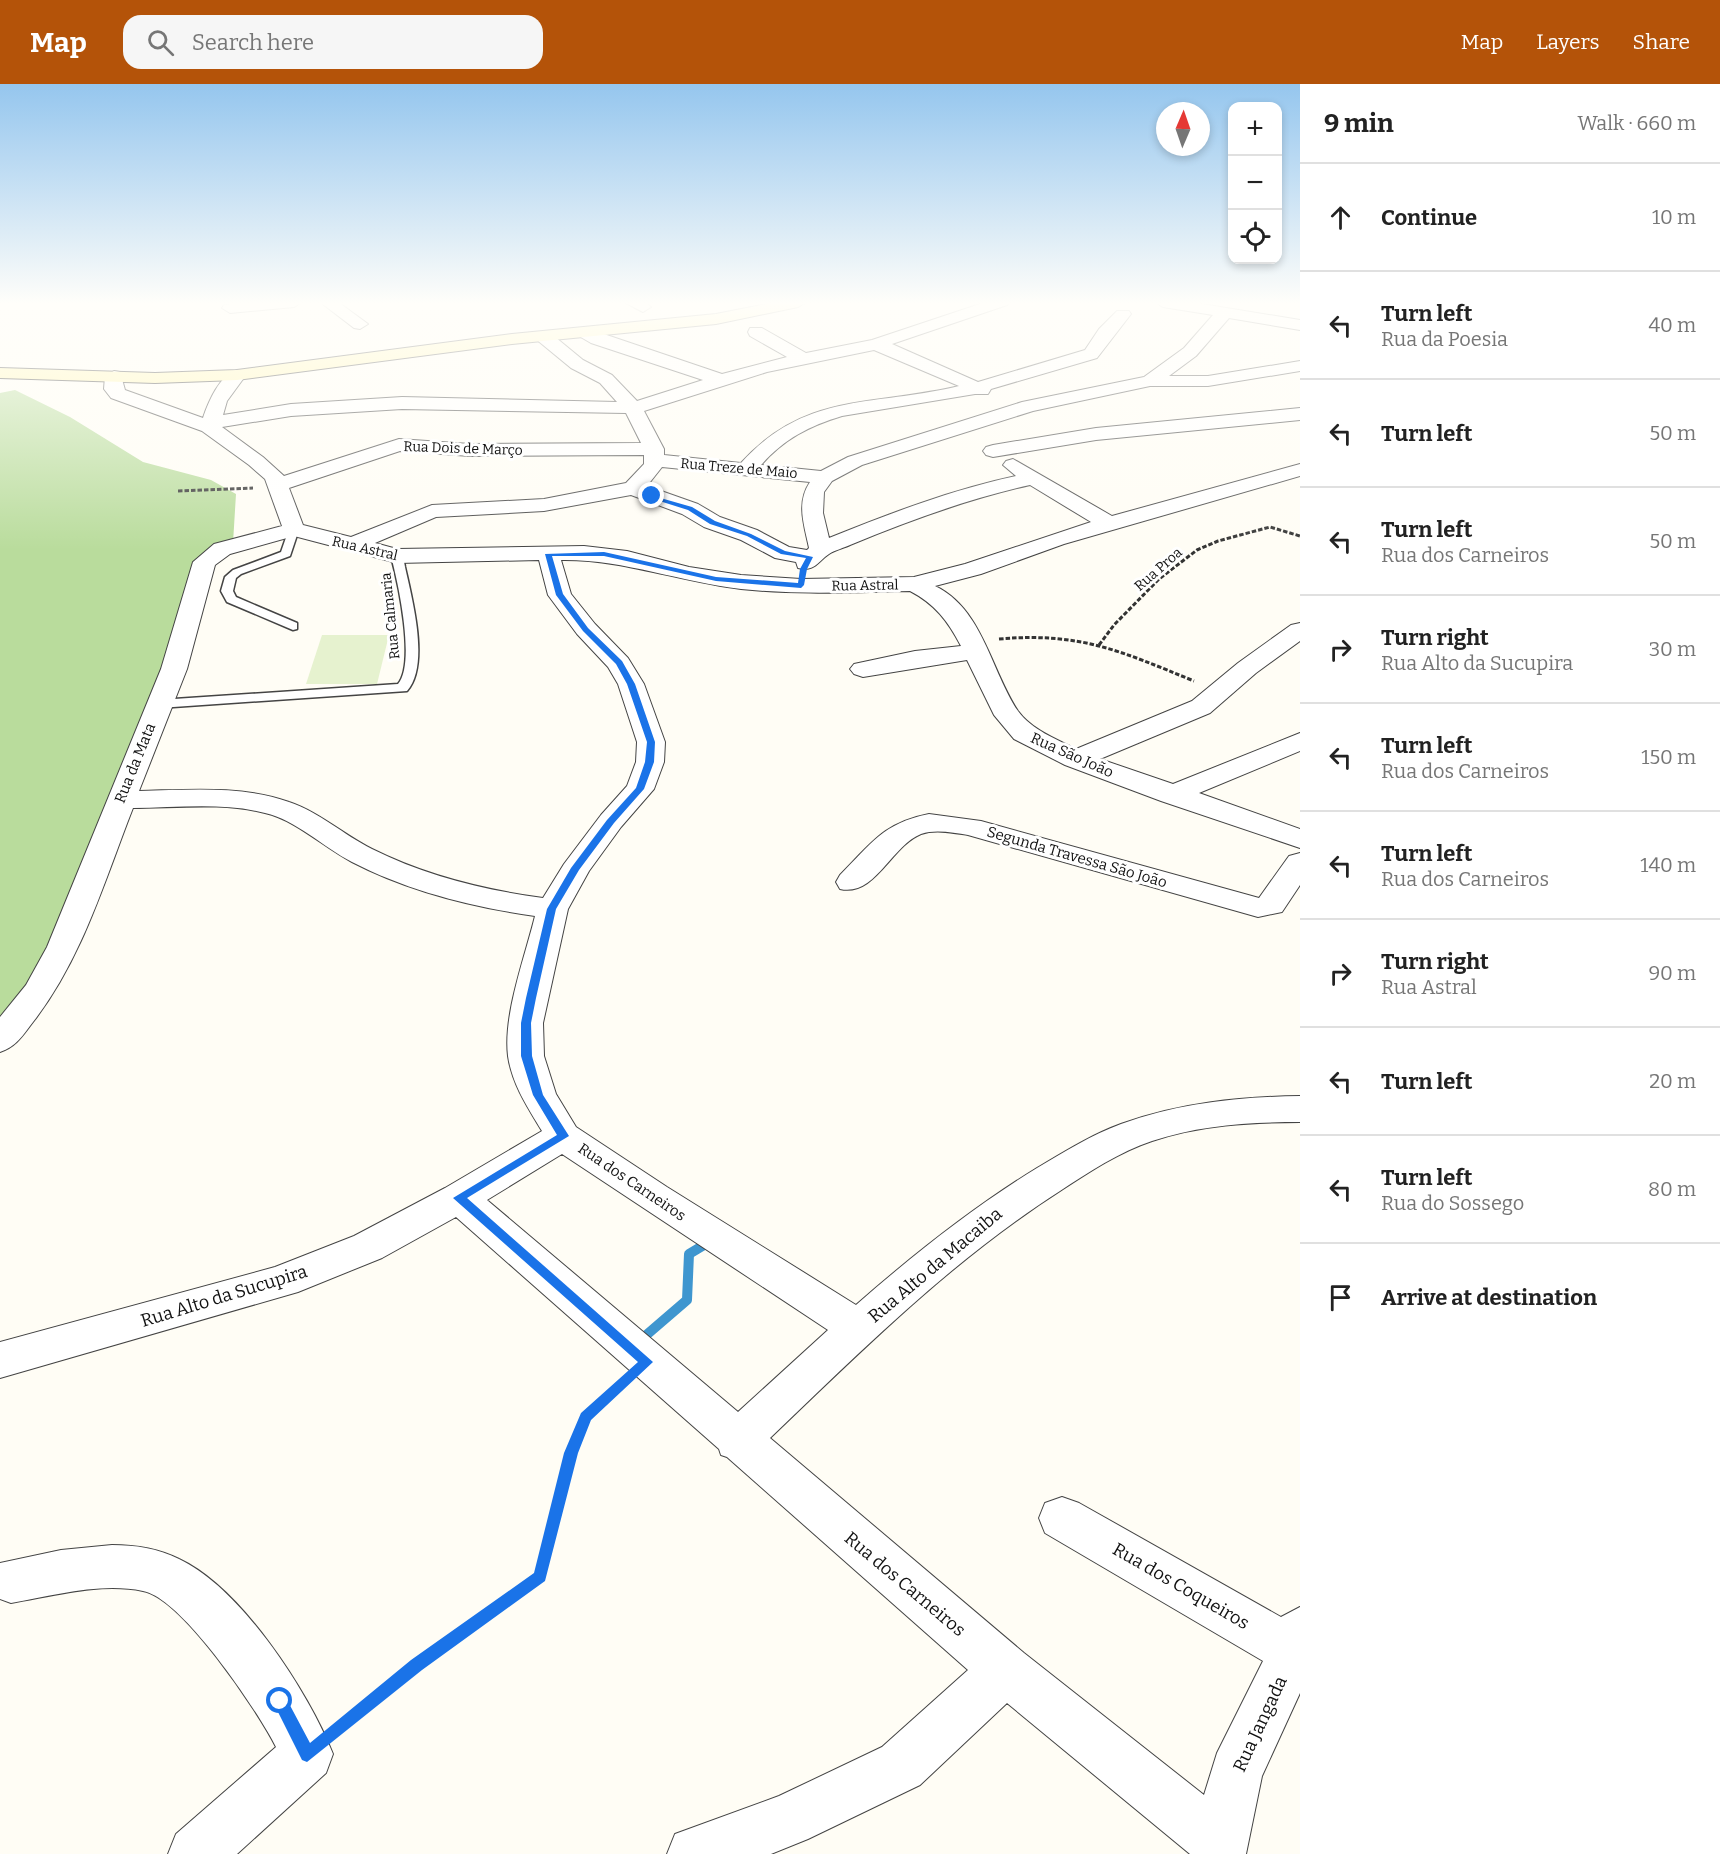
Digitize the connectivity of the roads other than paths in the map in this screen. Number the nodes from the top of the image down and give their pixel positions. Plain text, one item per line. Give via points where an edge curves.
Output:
1 (113, 385) edge
2 (230, 385) edge
3 (611, 385) edge
4 (702, 385) edge
5 (969, 385) edge
6 (983, 385) edge
7 (1133, 385) edge
8 (974, 387) junction
9 (1029, 406) junction
10 (633, 408) junction
11 (1300, 414) edge
12 (210, 425) junction
13 (956, 428) junction
14 (993, 451) junction
15 (654, 454) junction
16 (747, 468) junction
17 (1290, 473) edge
18 (824, 477) junction
19 (1032, 478) junction
20 (278, 485) junction
21 (633, 488) junction
22 (1300, 488) edge
23 (1109, 524) junction
24 (294, 530) junction
25 (354, 544) junction
26 (816, 553) junction
27 (548, 554) junction
28 (397, 556) junction
29 (914, 584) junction
30 (801, 585) junction
31 (293, 627) dead end
32 (1300, 630) edge
33 (973, 646) junction
34 (863, 669) dead end
35 (159, 704) junction
36 (1300, 741) edge
37 (1075, 759) junction
38 (1172, 795) junction
39 (121, 800) junction
40 (1300, 839) edge
41 (1300, 862) edge
42 (851, 882) dead end
43 (552, 909) junction
44 (0, 1040) edge
45 (1299, 1110) edge
46 (563, 1136) junction
47 (459, 1198) junction
48 (859, 1328) junction
49 (0, 1360) edge
50 (737, 1441) junction
51 (1062, 1518) dead end
52 (11, 1581) dead end
53 (1298, 1645) edge
54 (1006, 1670) junction
55 (1220, 1849) edge
56 (196, 1854) edge
57 (694, 1854) edge

1 - 12 street via 118,394
2 - 12 street via 218,401
3 - 10 street
4 - 10 street
5 - 8 street
6 - 8 street
7 - 9 street
8 - 9 street
8 - 16 street via 856,407 807,420 769,442
9 - 13 street
10 - 12 street via 402,403 291,410
10 - 15 street
11 - 14 street via 1107,433
12 - 20 street via 268,471
13 - 14 street
13 - 18 street via 855,461
14 - 19 street
15 - 16 street, Rua Treze de Maio
15 - 20 street, Rua Dois de Março via 399,445
15 - 21 street via 644,478
16 - 18 street, Rua Treze de Maio
17 - 22 street
17 - 23 street, Rua Astral
18 - 26 street via 814,492
19 - 23 street
19 - 26 street via 929,505
20 - 24 street
21 - 25 street via 521,508 443,509
21 - 26 street via 690,509 783,553
23 - 29 street, Rua Astral via 973,569
24 - 25 street, Rua Astral
24 - 31 lane via 286,554 237,572 227,591 231,599
24 - 35 street, Rua da Mata via 222,549 204,562 174,669
25 - 28 street, Rua Astral
26 - 30 street via 803,569
27 - 28 street, Rua Astral
27 - 30 street, Rua Astral via 604,554 716,579
27 - 43 street, Rua dos Carneiros via 560,595 619,663 631,684 651,742 650,762 640,789 610,821
28 - 35 lane, Rua Calmaria via 411,672 402,688
29 - 30 street, Rua Astral
29 - 33 street, Rua São João via 946,603 959,618
32 - 37 street via 1201,707
33 - 34 street
33 - 37 street, Rua São João via 1015,726
35 - 39 street, Rua da Mata
36 - 38 street
37 - 38 street, Rua São João
38 - 40 street, Rua São João
39 - 43 street via 231,802 280,808 362,856 430,884 498,902
39 - 44 street, Rua da Mata via 63,946 40,990
41 - 42 street, Segunda Travessa São João via 1271,905 1258,908 971,827 923,823 901,831
43 - 46 street, Rua dos Carneiros via 526,1023 526,1056 538,1095
45 - 48 street, Rua Alto da Macaiba via 1203,1117 1148,1128 1108,1144 980,1223
46 - 47 street, Rua Alto da Sucupira
46 - 48 street, Rua dos Carneiros
47 - 49 street, Rua Alto da Sucupira via 368,1247 284,1281
47 - 50 street, Rua dos Carneiros
48 - 50 street, Rua Alto da Macaiba
50 - 54 street, Rua dos Carneiros
51 - 53 street, Rua dos Coqueiros
52 - 56 street via 102,1566 148,1569 170,1577 200,1603 280,1701 307,1754
53 - 55 street, Rua Jangada via 1236,1772
54 - 55 street, Rua dos Carneiros
54 - 57 street via 901,1766 789,1820

